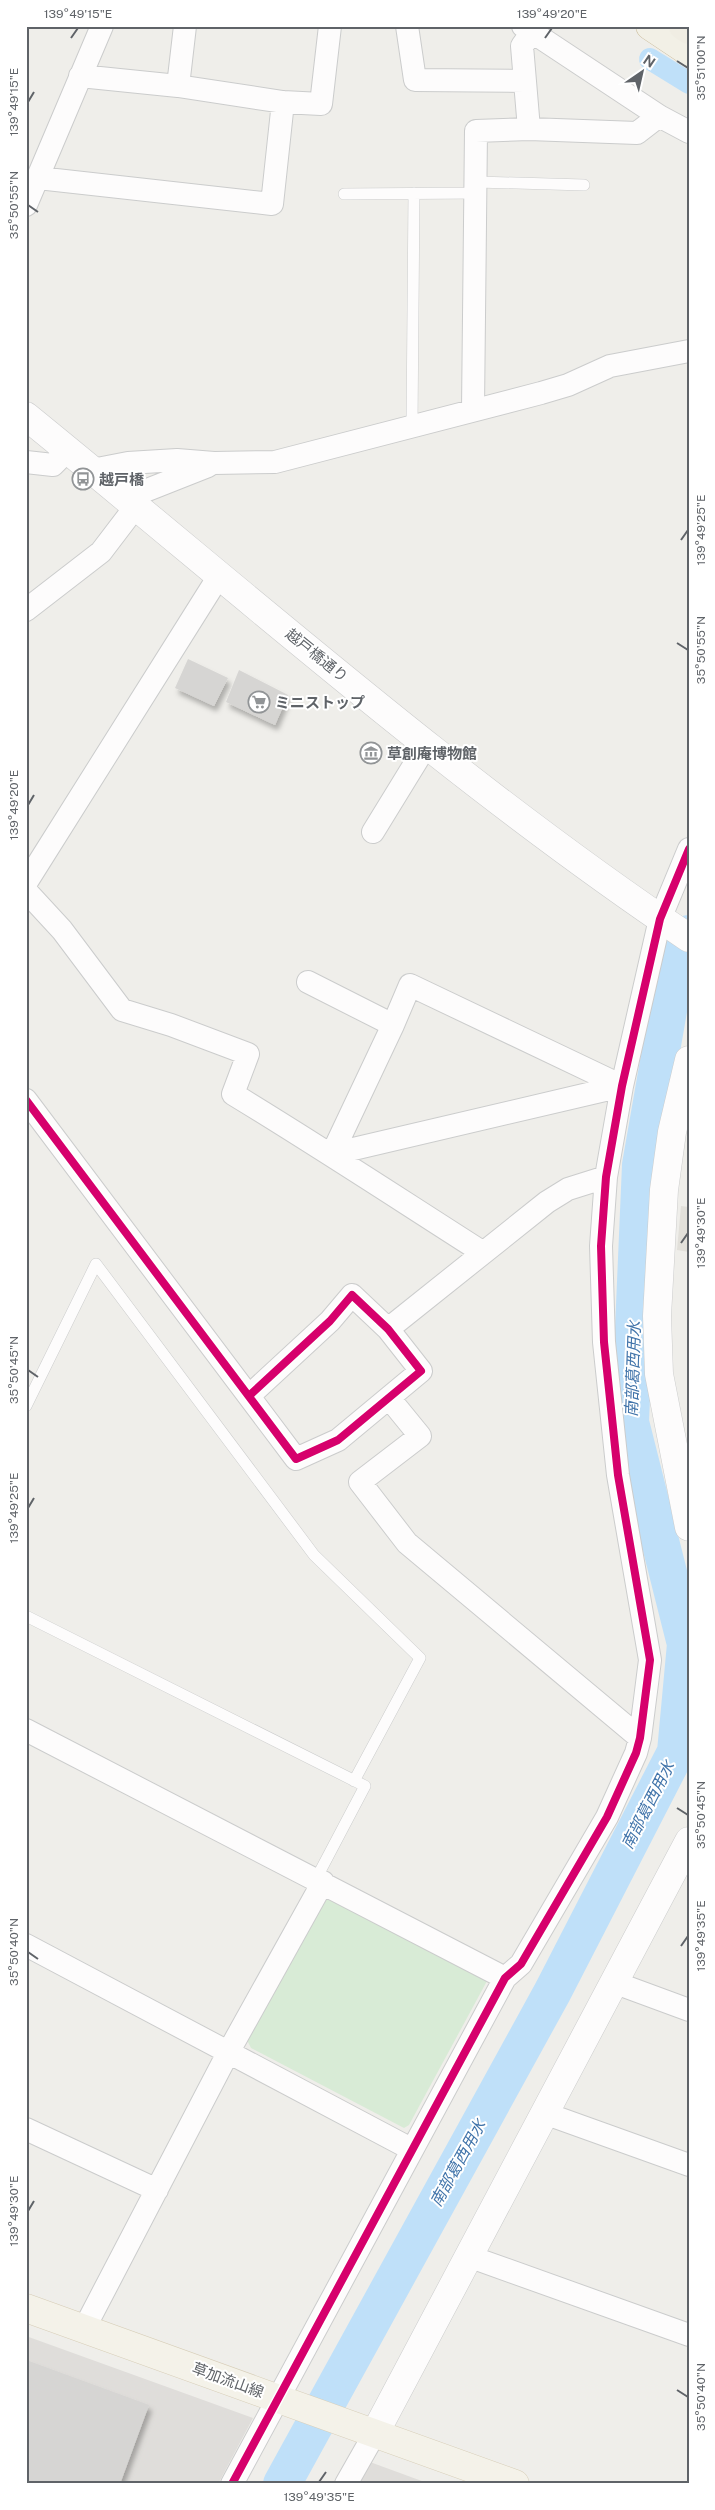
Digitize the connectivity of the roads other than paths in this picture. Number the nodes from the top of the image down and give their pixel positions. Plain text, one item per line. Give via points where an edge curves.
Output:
1 (102, 26) edge
2 (185, 26) edge
3 (330, 26) edge
4 (407, 26) edge
5 (650, 26) edge
6 (683, 26) edge
7 (527, 29) edge
8 (689, 30) edge
9 (689, 52) edge
10 (80, 76) junction
11 (524, 81) junction
12 (178, 86) junction
13 (282, 102) junction
14 (659, 116) junction
15 (529, 129) junction
16 (689, 132) edge
17 (38, 178) junction
18 (584, 185) dead end
19 (477, 188) junction
20 (414, 193) junction
21 (344, 194) dead end
22 (26, 205) edge
23 (689, 351) edge
24 (473, 409) junction
25 (26, 416) edge
26 (412, 426) junction
27 (68, 450) junction
28 (26, 462) edge
29 (214, 463) junction
30 (92, 470) junction
31 (132, 502) junction
32 (219, 576) junction
33 (26, 610) edge
34 (427, 744) junction
35 (373, 832) dead end
36 (689, 849) edge
37 (26, 883) edge
38 (26, 892) edge
39 (672, 927) edge
40 (308, 982) dead end
41 (393, 1026) junction
42 (689, 1060) edge
43 (622, 1086) junction
44 (26, 1100) edge
45 (332, 1154) junction
46 (606, 1178) junction
47 (482, 1252) junction
48 (388, 1330) junction
49 (250, 1395) junction
50 (389, 1398) junction
51 (26, 1406) edge
52 (689, 1527) edge
53 (26, 1616) edge
54 (26, 1730) edge
55 (640, 1738) junction
56 (354, 1781) junction
57 (689, 1841) edge
58 (320, 1881) junction
59 (26, 1945) edge
60 (506, 1978) junction
61 (613, 1982) junction
62 (689, 2010) edge
63 (229, 2051) junction
64 (544, 2113) junction
65 (26, 2129) edge
66 (411, 2149) junction
67 (689, 2165) edge
68 (157, 2190) junction
69 (468, 2256) junction
70 (26, 2308) edge
71 (84, 2328) junction
72 (689, 2335) edge
73 (285, 2401) junction
74 (369, 2431) junction
75 (232, 2484) edge
76 (346, 2484) edge
77 (515, 2484) edge

1 - 10 street
2 - 12 street
3 - 13 street via 321,104
4 - 11 street via 415,80
5 - 9 highway
6 - 8 highway
7 - 11 street via 522,46
7 - 14 street
10 - 12 street
10 - 17 street
11 - 15 street
12 - 13 street
13 - 17 street via 272,204
14 - 15 street via 637,133
14 - 16 street
15 - 19 street via 476,130
17 - 22 street
18 - 19 lane
19 - 20 lane
19 - 24 street
20 - 21 lane
20 - 26 lane
23 - 24 street via 610,366 541,394
24 - 26 street
25 - 27 street, 越戸橋通り
26 - 29 street via 275,462
27 - 28 street via 53,465
27 - 30 street, 越戸橋通り
29 - 30 street via 177,460 128,463
29 - 31 street
30 - 31 street, 越戸橋通り
31 - 32 street, 越戸橋通り
31 - 33 street via 102,552
32 - 34 street, 越戸橋通り
32 - 37 street
34 - 35 street
34 - 39 street, 越戸橋通り via 553,844
36 - 39 street
38 - 45 street via 81,952 122,1010 248,1054 233,1094
39 - 43 street
40 - 41 street
41 - 43 street via 410,985
41 - 45 street
42 - 52 street via 672,1132 664,1190 657,1316 659,1374
43 - 45 street
43 - 46 street
44 - 49 street
45 - 47 street via 353,1171
46 - 47 street via 568,1189
46 - 55 street via 601,1246 604,1342 618,1475 650,1660
47 - 48 street
48 - 49 street via 352,1294 330,1321
48 - 50 street via 422,1371
49 - 50 street via 296,1459 338,1440
50 - 55 street via 420,1436 360,1482 406,1543
51 - 56 lane via 96,1264 314,1555 420,1658
53 - 56 lane
54 - 58 street
55 - 60 street via 607,1818 521,1964
56 - 58 lane via 365,1786
57 - 61 street
58 - 60 street
58 - 63 street
59 - 63 street
60 - 66 street
61 - 62 street
61 - 64 street
63 - 66 street
63 - 68 street
64 - 67 street
64 - 69 street
65 - 68 street
66 - 73 street
68 - 71 street
69 - 72 street
69 - 74 street
70 - 71 main road, 草加流山線
71 - 73 main road, 草加流山線
73 - 74 main road, 草加流山線
73 - 75 street
74 - 76 street
74 - 77 main road, 草加流山線

